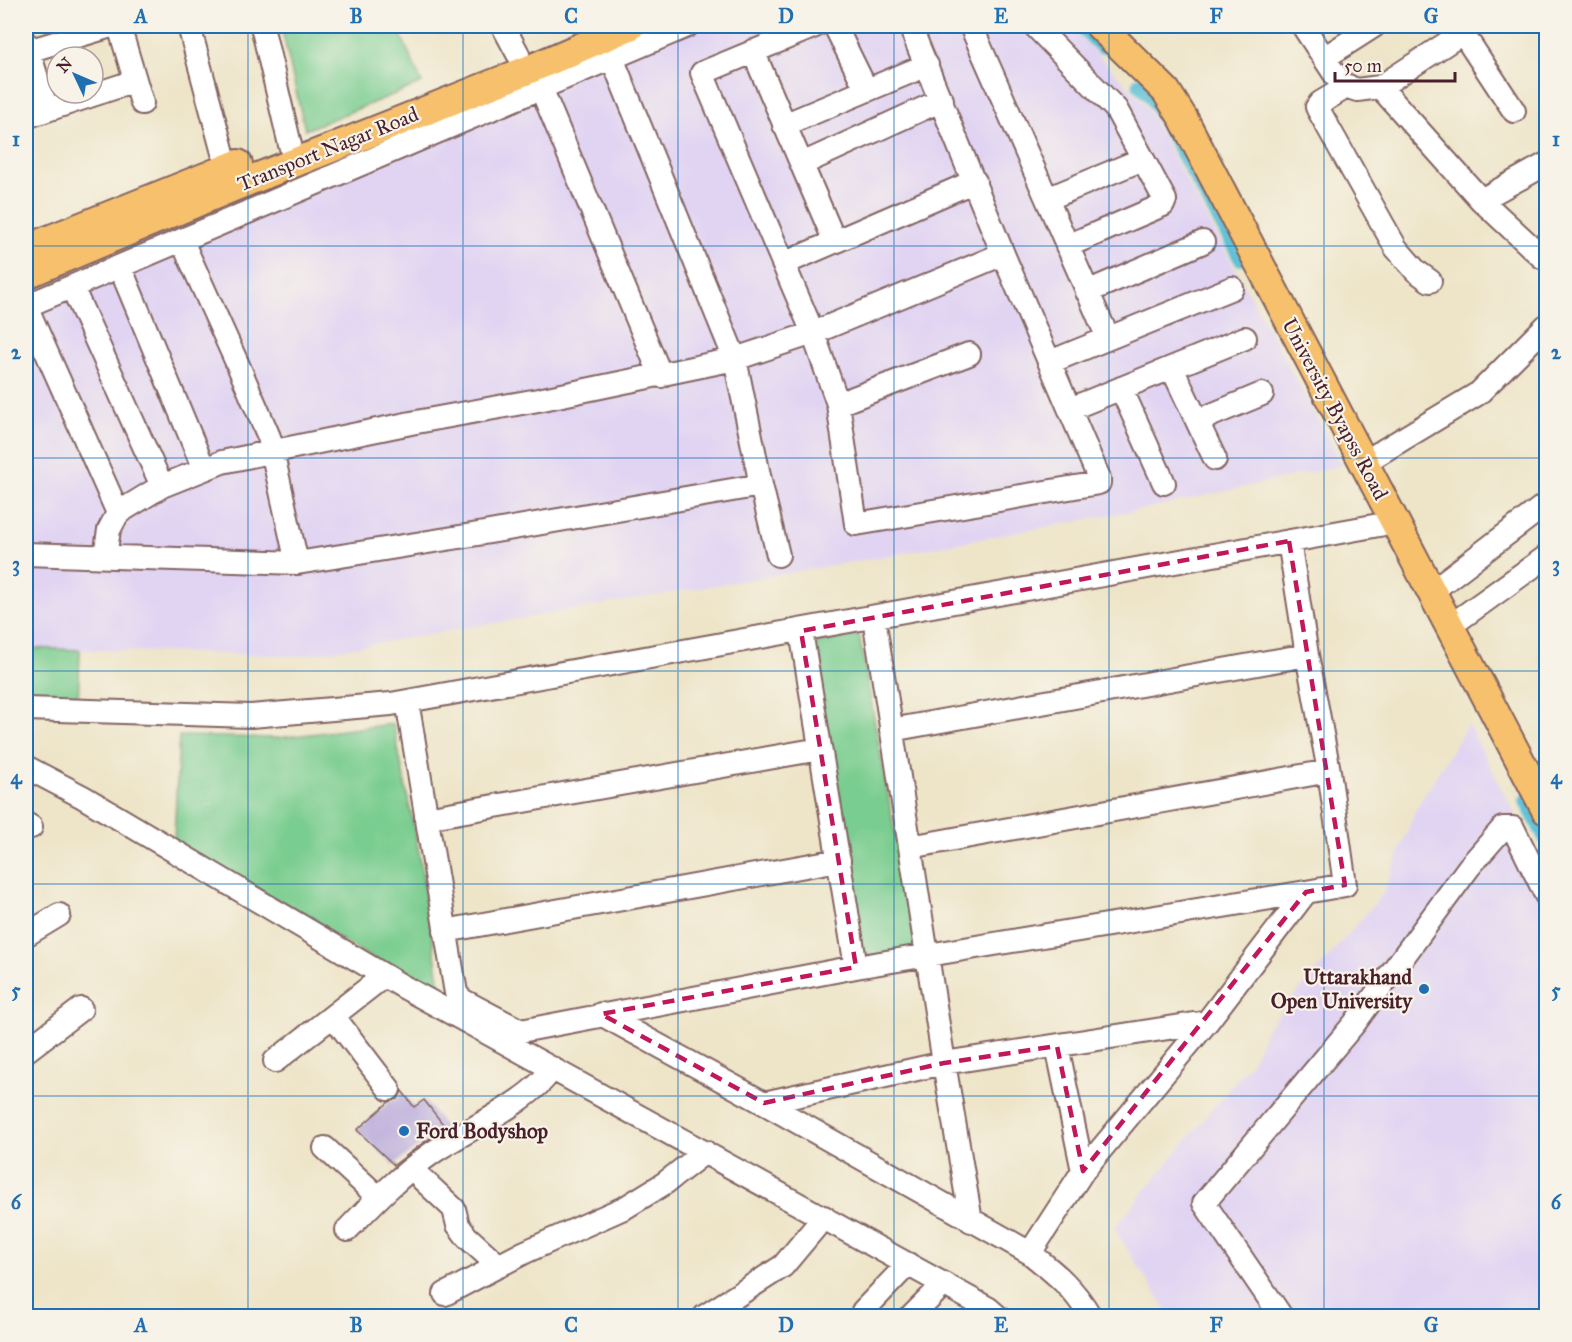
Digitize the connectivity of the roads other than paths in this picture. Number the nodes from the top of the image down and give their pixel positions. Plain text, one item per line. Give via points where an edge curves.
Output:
1 (111, 26) edge
2 (119, 26) edge
3 (189, 26) edge
4 (262, 26) edge
5 (503, 26) edge
6 (586, 26) edge
7 (630, 26) edge
8 (687, 26) edge
9 (815, 26) edge
10 (835, 26) edge
11 (971, 26) edge
12 (1035, 26) edge
13 (1100, 26) edge
14 (1304, 26) edge
15 (1374, 26) edge
16 (918, 28) edge
17 (1467, 29) edge
18 (75, 40) edge
19 (27, 47) edge
20 (753, 51) junction
21 (518, 54) junction
22 (612, 58) junction
23 (1324, 58) junction
24 (927, 65) junction
25 (135, 81) junction
26 (1347, 87) junction
27 (1380, 87) junction
28 (541, 88) junction
29 (866, 89) junction
30 (105, 90) edge
31 (942, 100) junction
32 (142, 103) dead end
33 (61, 105) edge
34 (1514, 111) dead end
35 (36, 114) edge
36 (784, 125) junction
37 (346, 133) junction
38 (290, 145) junction
39 (1143, 159) junction
40 (801, 164) junction
41 (1546, 164) edge
42 (230, 178) junction
43 (975, 181) junction
44 (1047, 199) junction
45 (1481, 200) junction
46 (182, 241) junction
47 (835, 242) junction
48 (1203, 242) dead end
49 (1067, 246) junction
50 (26, 249) edge
51 (1003, 254) junction
52 (1542, 257) dead end
53 (783, 264) junction
54 (120, 267) junction
55 (26, 274) edge
56 (1430, 281) dead end
57 (72, 287) junction
58 (1232, 288) dead end
59 (1087, 292) junction
60 (26, 306) edge
61 (1546, 326) edge
62 (813, 333) junction
63 (1108, 338) junction
64 (1245, 338) dead end
65 (969, 354) dead end
66 (735, 359) junction
67 (1050, 362) junction
68 (1172, 368) junction
69 (660, 375) junction
70 (1121, 388) junction
71 (1262, 394) dead end
72 (838, 404) junction
73 (1070, 409) junction
74 (1197, 421) junction
75 (273, 451) junction
76 (1215, 459) dead end
77 (1363, 463) junction
78 (204, 469) junction
79 (1164, 483) dead end
80 (761, 485) junction
81 (162, 486) junction
82 (1546, 504) edge
83 (118, 513) junction
84 (1387, 523) junction
85 (1289, 541) junction
86 (26, 554) edge
87 (778, 555) dead end
88 (105, 556) junction
89 (1546, 557) edge
90 (297, 563) junction
91 (1432, 591) junction
92 (874, 618) junction
93 (1450, 626) junction
94 (801, 631) junction
95 (1307, 655) junction
96 (407, 701) junction
97 (26, 709) edge
98 (891, 730) junction
99 (820, 748) junction
100 (26, 767) edge
101 (1329, 771) junction
102 (1546, 810) edge
103 (426, 818) junction
104 (910, 847) junction
105 (839, 860) junction
106 (1306, 892) junction
107 (1546, 895) edge
108 (59, 915) dead end
109 (445, 931) junction
110 (26, 935) edge
111 (927, 955) junction
112 (856, 967) junction
113 (384, 976) junction
114 (81, 1009) dead end
115 (601, 1014) junction
116 (334, 1017) junction
117 (1207, 1022) junction
118 (1057, 1046) junction
119 (26, 1051) edge
120 (275, 1061) dead end
121 (944, 1063) junction
122 (552, 1068) junction
123 (388, 1089) dead end
124 (764, 1103) junction
125 (324, 1148) dead end
126 (705, 1152) junction
127 (1083, 1171) junction
128 (422, 1179) dead end
129 (378, 1197) junction
130 (824, 1217) junction
131 (971, 1221) junction
132 (347, 1230) dead end
133 (1030, 1252) junction
134 (908, 1264) junction
135 (499, 1266) junction
136 (944, 1284) junction
137 (445, 1294) dead end
138 (863, 1311) dead end
139 (989, 1314) edge
140 (705, 1317) edge
141 (912, 1317) edge
142 (1090, 1317) edge
143 (1281, 1317) edge

1 - 18 street
2 - 25 street
3 - 42 street
4 - 38 street
5 - 21 street
6 - 21 main road, Transport Nagar Road
7 - 37 main road, Transport Nagar Road via 528,70
8 - 22 street
9 - 20 street
10 - 29 street
11 - 44 street
12 - 39 street via 1116,109
13 - 77 main road, University Byapss Road via 1166,91 1183,118
14 - 23 street
15 - 23 street
16 - 24 street
17 - 27 street
17 - 34 street
18 - 19 street
19 - 35 street
20 - 36 street
20 - 53 street via 702,74
21 - 37 main road, Transport Nagar Road
22 - 28 street
22 - 66 street
23 - 26 street
24 - 29 street
24 - 31 street
25 - 30 street
25 - 32 street
26 - 27 street
26 - 56 street via 1317,107 1396,248
27 - 45 street
28 - 46 street
28 - 69 street
29 - 36 street
31 - 40 street
31 - 43 street
33 - 35 street
36 - 40 street
37 - 38 main road, Transport Nagar Road
37 - 42 main road, Transport Nagar Road
38 - 42 main road, Transport Nagar Road
39 - 44 street
39 - 49 street via 1165,200 1163,205
40 - 47 street
41 - 45 street
42 - 50 main road, Transport Nagar Road
42 - 55 main road, Transport Nagar Road
43 - 47 street
43 - 51 street
44 - 49 street
45 - 52 street
46 - 54 street
46 - 75 street
47 - 53 street
48 - 59 street
49 - 59 street
51 - 62 street
51 - 67 street
53 - 62 street
54 - 57 street
54 - 78 street
57 - 60 street
57 - 81 street
58 - 63 street
59 - 63 street
60 - 83 street
61 - 77 street via 1479,393
62 - 66 street
62 - 72 street
63 - 67 street
64 - 68 street
65 - 72 street
66 - 69 street
66 - 80 street
67 - 73 street
68 - 70 street
68 - 74 street
69 - 75 street
70 - 73 street
70 - 79 street
71 - 74 street
72 - 73 street via 856,524 1099,483
74 - 76 street
75 - 78 street
75 - 90 street
77 - 84 main road, University Byapss Road
78 - 81 street
80 - 87 street
80 - 90 street
81 - 83 street
82 - 91 street
83 - 88 street via 109,530
84 - 85 street
84 - 91 main road, University Byapss Road
85 - 92 street
85 - 95 street
86 - 88 street
88 - 90 street
89 - 93 street
91 - 93 main road, University Byapss Road
92 - 94 street
92 - 98 street
93 - 102 main road, University Byapss Road
94 - 96 street
94 - 99 street
95 - 98 street
95 - 101 street
96 - 97 street via 251,716
96 - 103 street
98 - 104 street
99 - 103 street
99 - 105 street
100 - 113 street via 83,796
101 - 104 street
101 - 106 street via 1345,885
103 - 109 street
104 - 111 street
105 - 109 street
105 - 112 street
106 - 111 street
106 - 117 street
107 - 143 street via 1513,828 1503,828 1469,867 1354,1024 1204,1203
108 - 110 street
109 - 115 street via 456,993 462,1000 521,1031
111 - 112 street
111 - 121 street
112 - 115 street
113 - 116 street
113 - 122 street
114 - 119 street
115 - 124 street
116 - 120 street
116 - 123 street
117 - 118 street
117 - 127 street
118 - 121 street
118 - 127 street
121 - 124 street
121 - 131 street
122 - 126 street
122 - 129 street via 531,1092 432,1152
124 - 131 street
125 - 129 street
126 - 130 street
126 - 135 street via 666,1183 626,1207
127 - 133 street
128 - 135 street via 454,1209 458,1225 467,1237
129 - 132 street
130 - 134 street
130 - 140 street via 783,1266
131 - 133 street
133 - 142 street via 1060,1277
134 - 136 street
134 - 138 street
135 - 137 street
136 - 139 street
136 - 141 street

